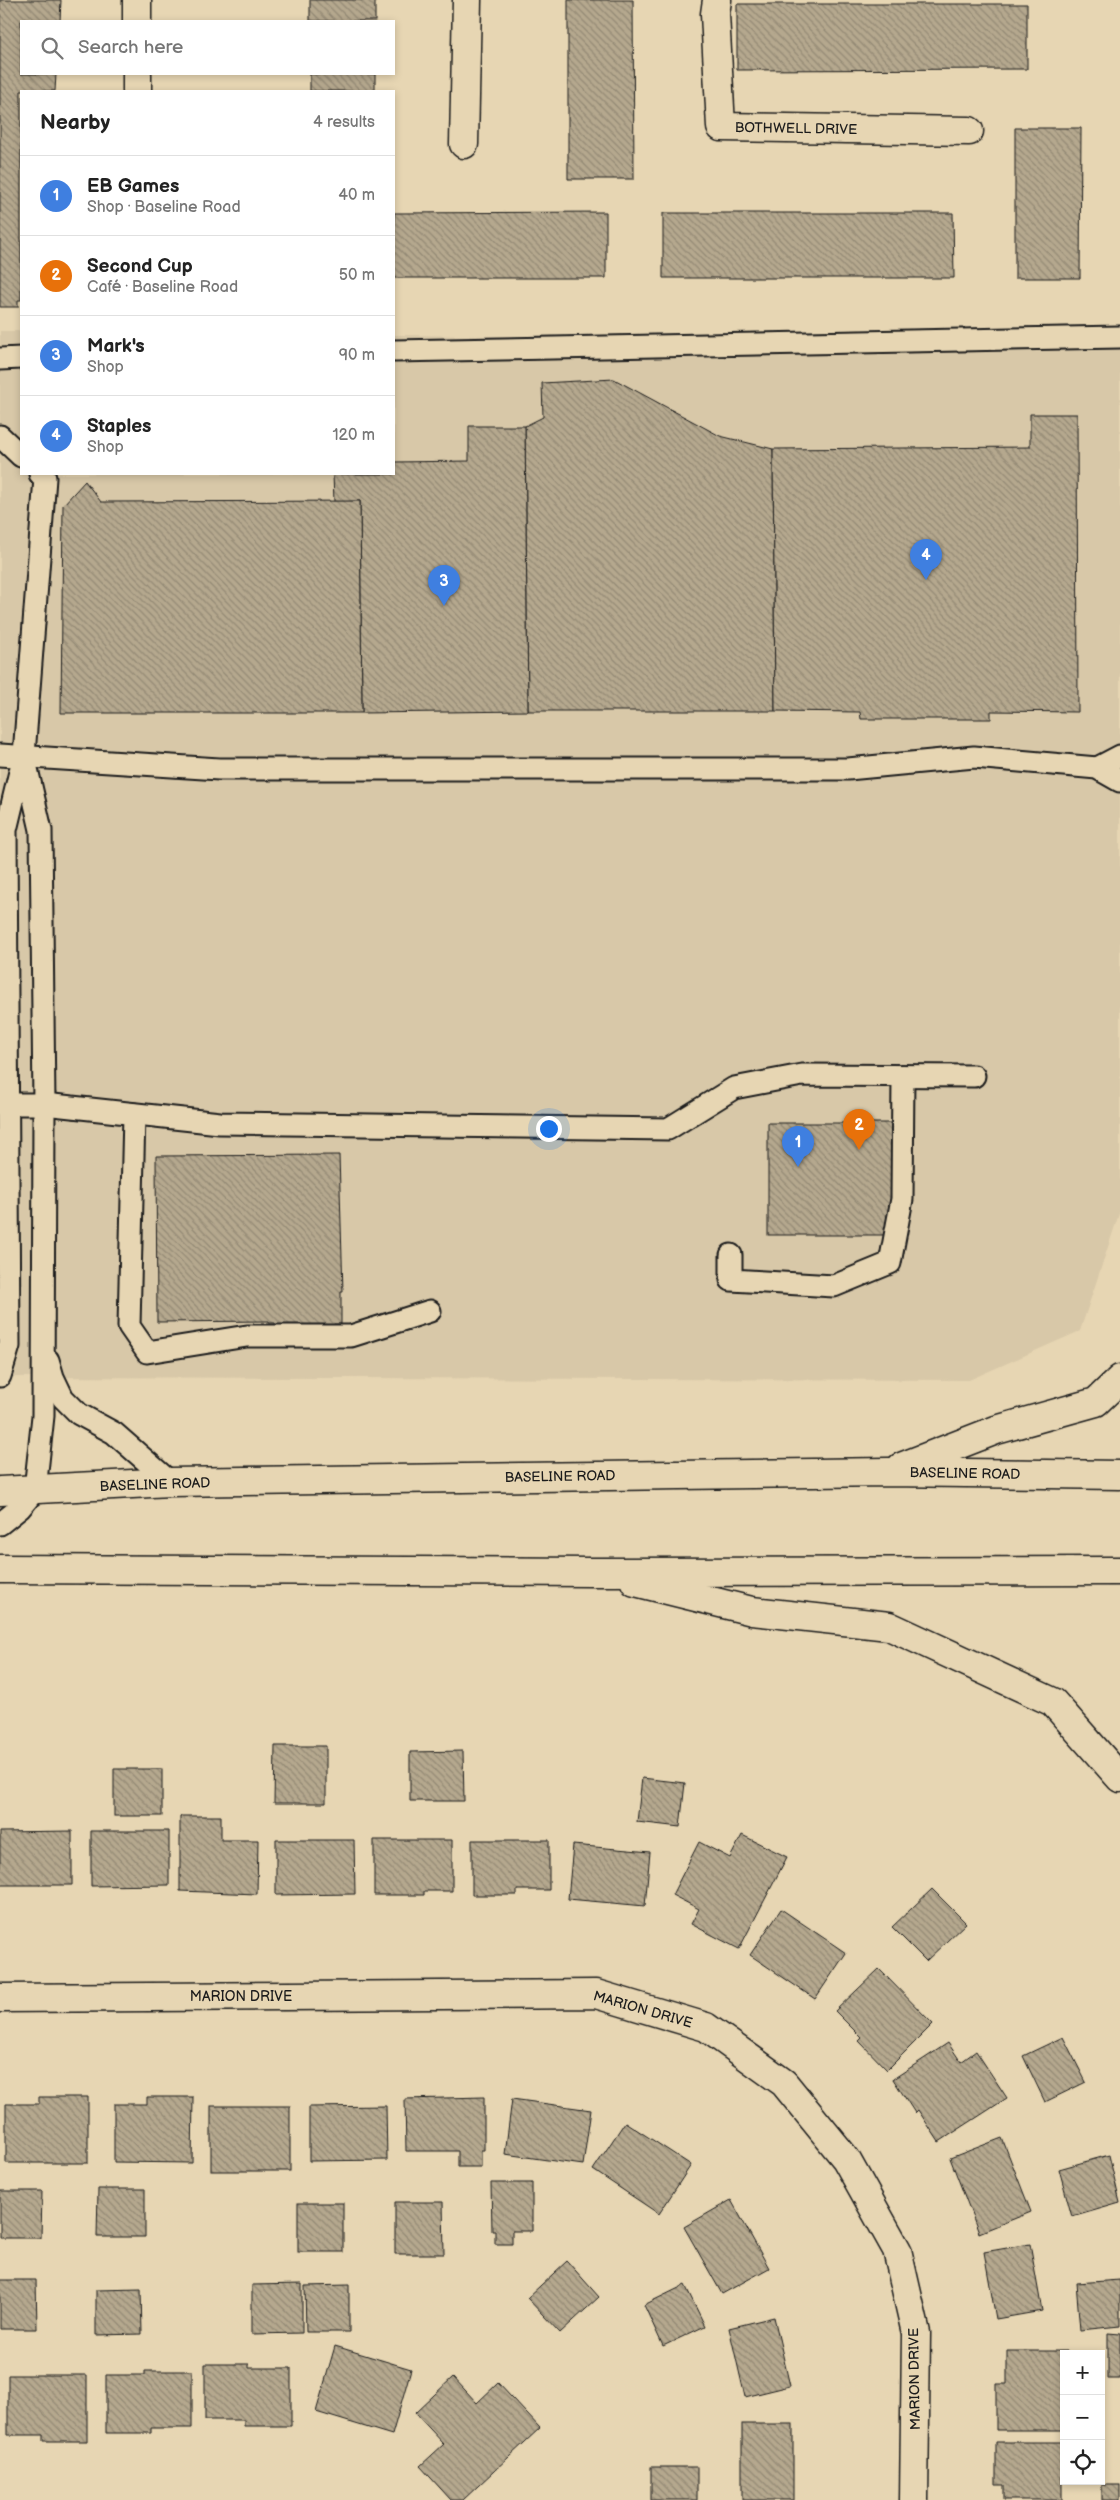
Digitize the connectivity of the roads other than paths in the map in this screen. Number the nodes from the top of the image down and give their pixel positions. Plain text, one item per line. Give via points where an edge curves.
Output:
1 (137, 0) edge
2 (467, 0) edge
3 (717, 0) edge
4 (137, 20) edge
5 (137, 75) edge
6 (137, 90) edge
7 (969, 131) dead end
8 (464, 144) dead end
9 (1120, 336) edge
10 (395, 351) edge
11 (20, 358) edge
12 (0, 359) edge
13 (0, 436) edge
14 (20, 455) edge
15 (41, 475) edge
16 (0, 755) edge
17 (24, 755) junction
18 (1120, 756) edge
19 (1097, 768) junction
20 (1120, 781) edge
21 (903, 1076) junction
22 (974, 1076) dead end
23 (4, 1104) edge
24 (44, 1104) junction
25 (134, 1114) junction
26 (731, 1255) dead end
27 (430, 1311) dead end
28 (42, 1338) junction
29 (0, 1376) edge
30 (1120, 1379) edge
31 (888, 1472) junction
32 (1120, 1475) edge
33 (170, 1482) junction
34 (35, 1490) junction
35 (0, 1491) edge
36 (0, 1524) edge
37 (0, 1569) edge
38 (1120, 1571) edge
39 (592, 1572) junction
40 (1120, 1778) edge
41 (0, 1998) edge
42 (914, 2500) edge

1 - 4 main road
2 - 8 main road
3 - 7 main road, BOTHWELL DRIVE via 721,127
5 - 6 main road
9 - 10 lane
11 - 12 lane
13 - 14 lane
15 - 17 lane via 45,478
16 - 17 lane
17 - 19 lane via 220,769 848,769 974,757
17 - 23 lane via 6,830
17 - 24 lane via 41,830
18 - 19 lane
19 - 20 lane
21 - 22 lane
21 - 25 lane via 802,1074 734,1088 668,1129 220,1124
21 - 26 lane via 902,1199 890,1263 834,1286 731,1280
23 - 24 lane
23 - 29 lane via 9,1346
24 - 25 lane
24 - 28 lane
25 - 27 lane via 129,1326 147,1352 247,1336 351,1336
28 - 33 lane via 53,1377 64,1398 79,1414 114,1433
28 - 34 lane via 43,1416
30 - 31 main road via 1096,1402 996,1430
31 - 32 main road, BASELINE ROAD
31 - 33 main road, BASELINE ROAD
33 - 34 main road, BASELINE ROAD
34 - 35 main road, BASELINE ROAD
34 - 36 lane
37 - 39 main road
38 - 39 main road
39 - 40 main road via 752,1611 889,1626 1053,1702
41 - 42 main road, MARION DRIVE via 596,1994 706,2027 784,2083 846,2159 897,2250 916,2333

